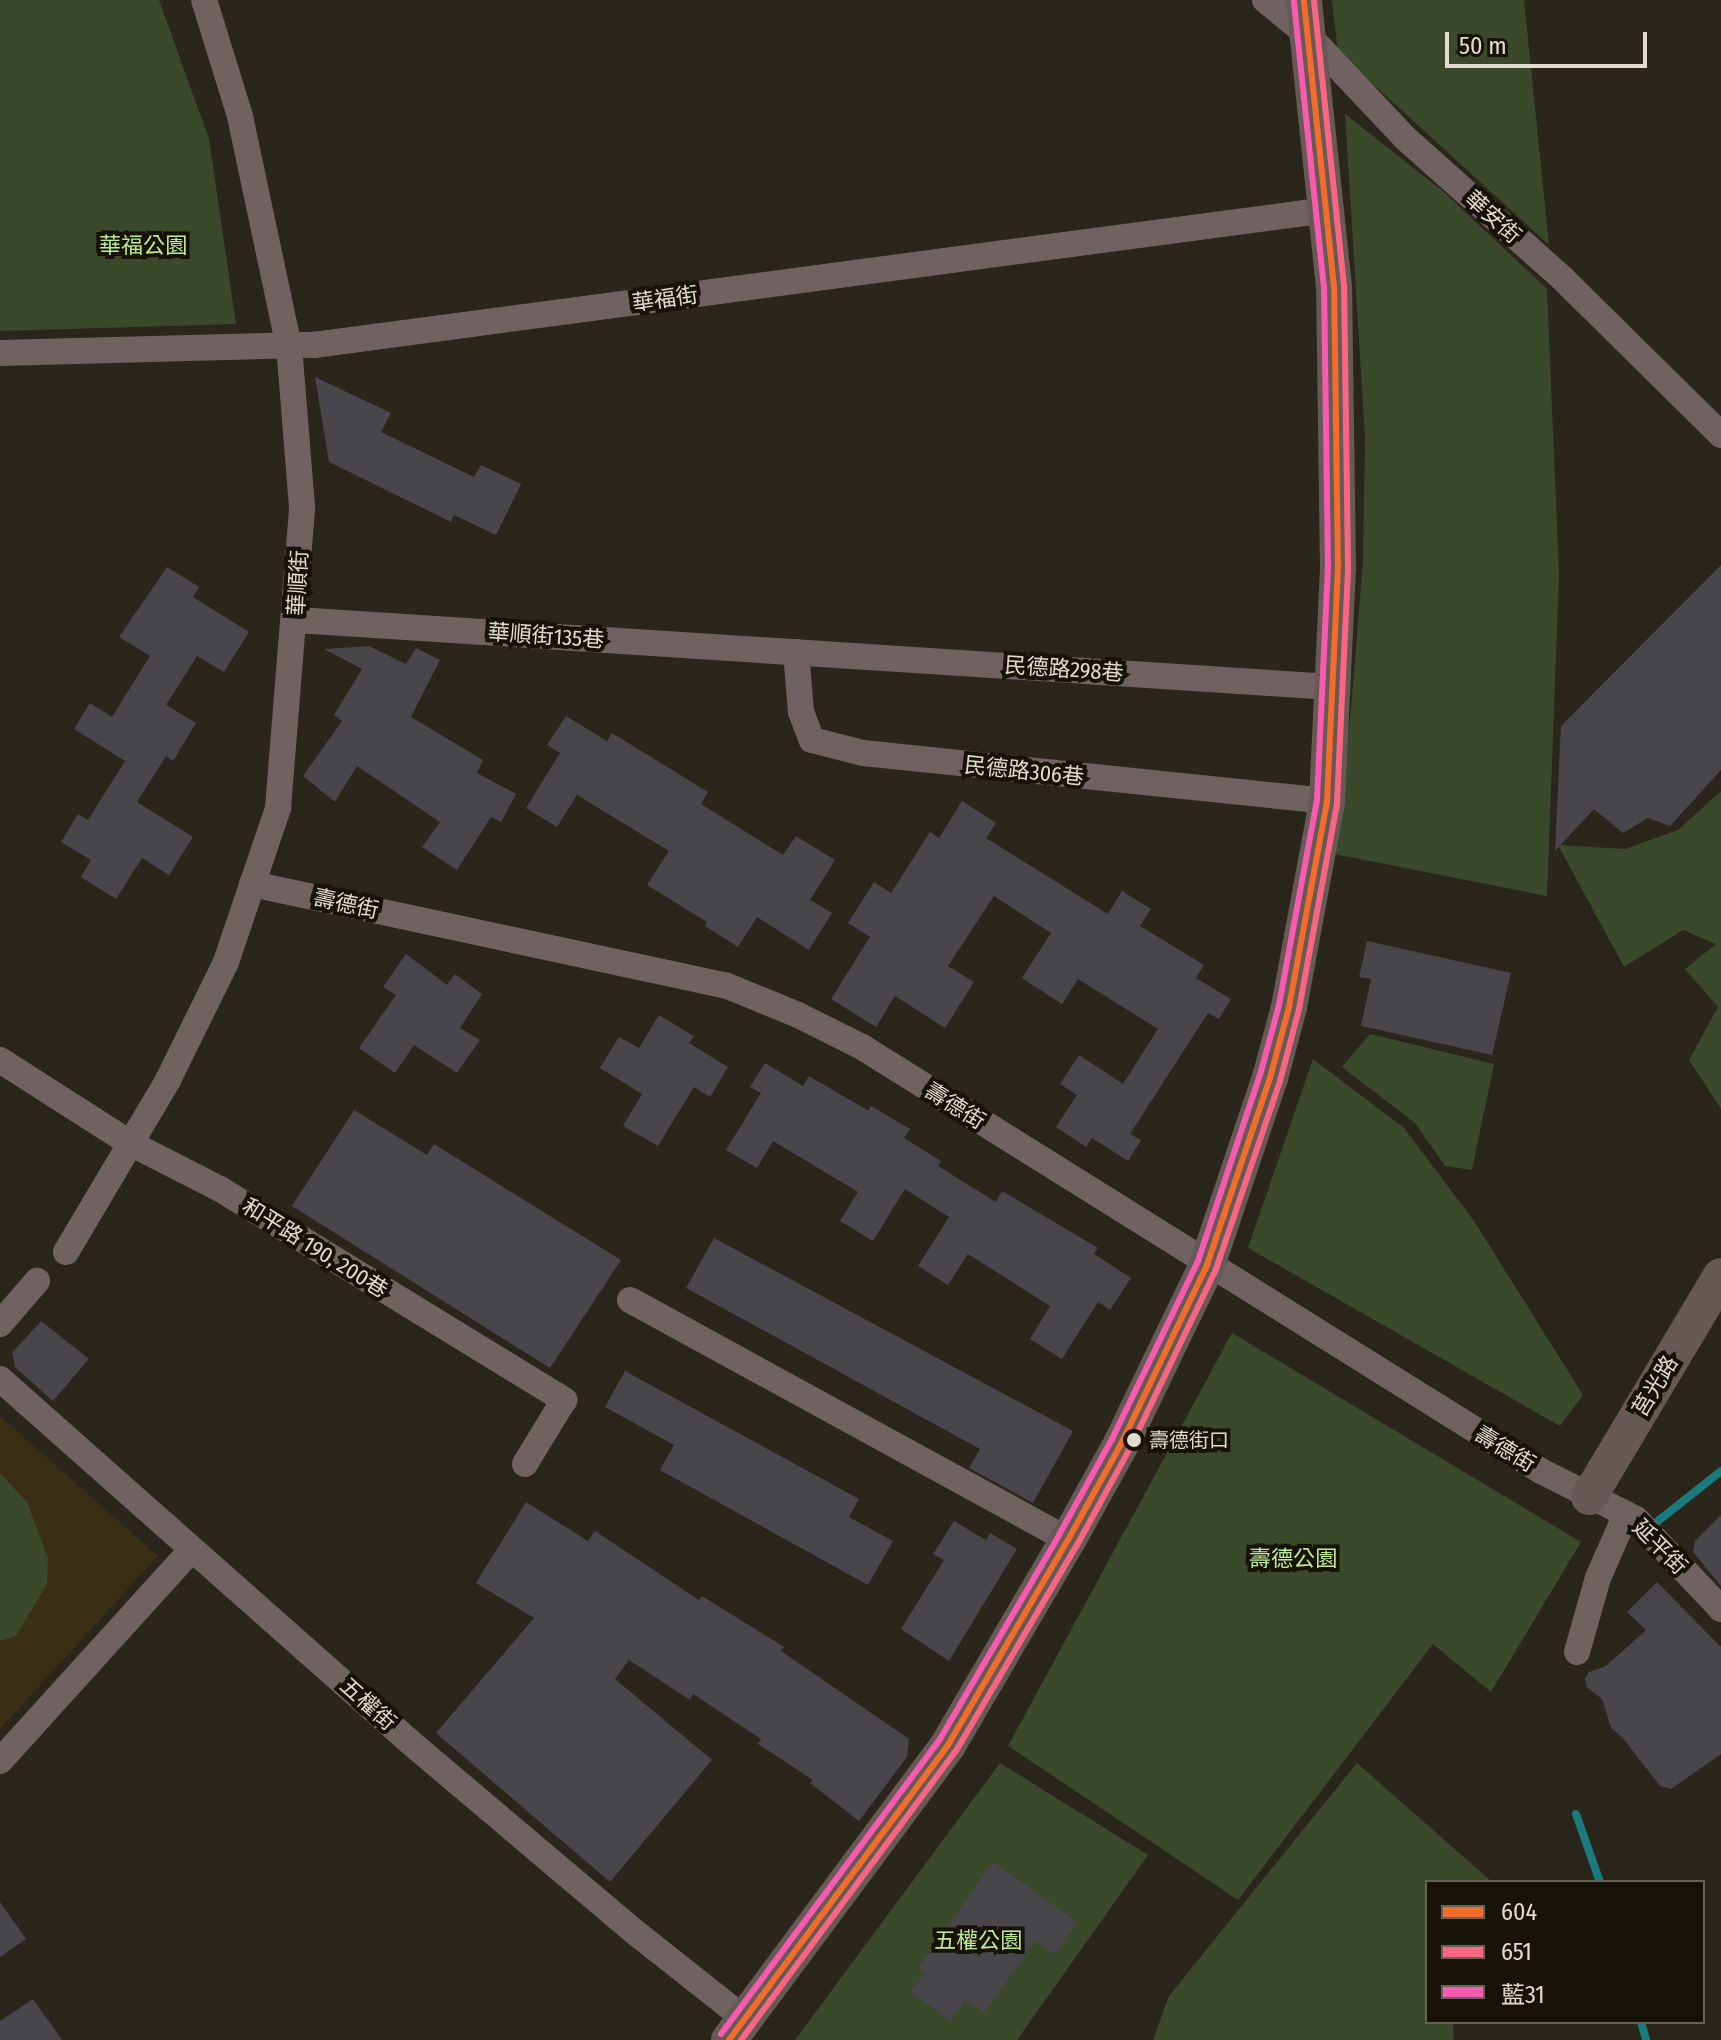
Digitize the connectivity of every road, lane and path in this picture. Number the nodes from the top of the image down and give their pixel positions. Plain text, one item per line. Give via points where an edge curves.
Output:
1 (204, 0) edge
2 (1265, 0) edge
3 (1304, 0) edge
4 (1309, 36) junction
5 (1327, 210) junction
6 (289, 347) junction
7 (0, 353) edge
8 (1721, 435) edge
9 (296, 620) junction
10 (796, 652) junction
11 (1331, 687) junction
12 (1327, 801) junction
13 (252, 884) junction
14 (0, 1060) edge
15 (130, 1143) junction
16 (66, 1252) dead end
17 (1207, 1265) junction
18 (1721, 1276) edge
19 (37, 1281) dead end
20 (630, 1300) dead end
21 (0, 1324) edge
22 (0, 1379) edge
23 (525, 1464) dead end
24 (1589, 1497) junction
25 (1626, 1514) junction
26 (1068, 1540) junction
27 (192, 1549) junction
28 (1721, 1609) edge
29 (1577, 1652) dead end
30 (0, 1761) edge
31 (737, 2030) edge

1 - 6 street, 華順街 via 240,116
2 - 4 street, 華安街
3 - 4 street
4 - 5 street
4 - 8 street, 華安街 via 1405,138 1563,279
5 - 6 street, 華福街
5 - 11 street via 1334,287 1338,568
6 - 7 street, 華福街
6 - 9 street, 華順街 via 302,507
9 - 10 street, 華順街135巷
9 - 13 street, 華順街 via 278,808
10 - 11 street, 民德路298巷
10 - 12 street, 民德路306巷 via 801,712 812,740 863,753
11 - 12 street
12 - 17 street via 1289,1007
13 - 15 street, 華順街 via 226,962 168,1080
13 - 17 street, 壽德街 via 725,985 862,1047
14 - 15 street, 和平路 190, 200巷
15 - 16 street, 華順街
15 - 23 street, 和平路 190, 200巷 via 220,1189 564,1400
17 - 24 street, 壽德街
17 - 26 street
18 - 24 street, 莒光路
19 - 21 street
20 - 26 street
22 - 27 street, 五權街
24 - 25 street, 延平街
25 - 28 street, 延平街
25 - 29 street via 1598,1578
26 - 31 street via 948,1745
27 - 30 street
27 - 31 street, 五權街 via 636,1933

